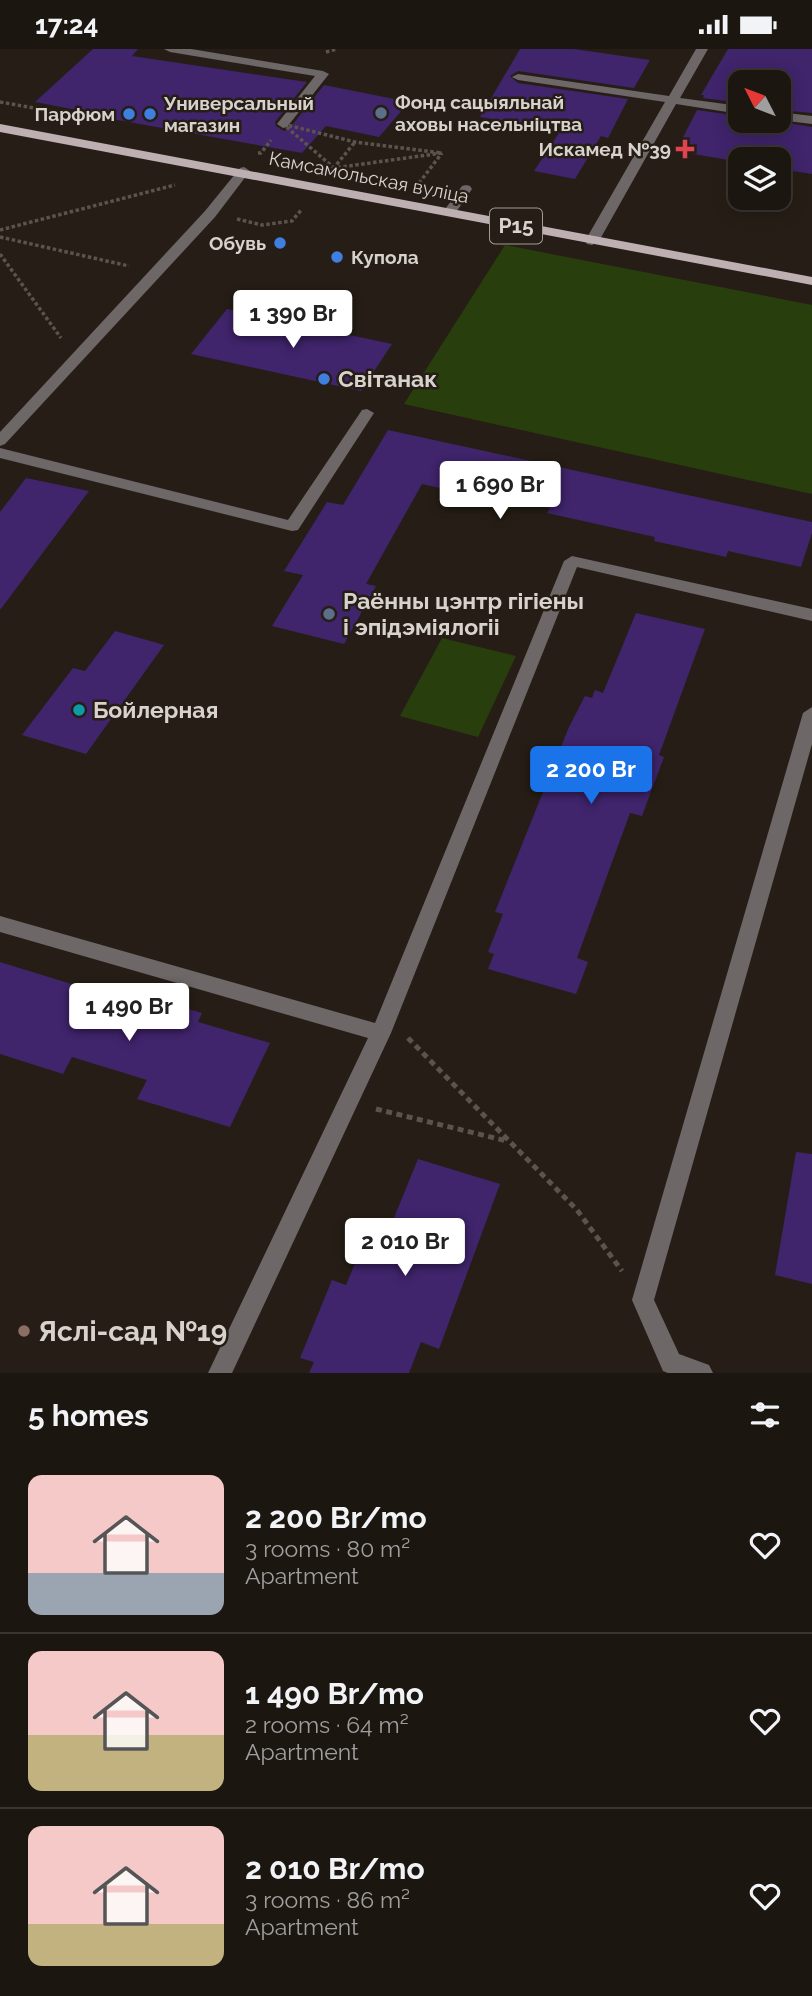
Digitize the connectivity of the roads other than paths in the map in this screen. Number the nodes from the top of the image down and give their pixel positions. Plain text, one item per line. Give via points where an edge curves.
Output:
1 (170, 49) edge
2 (254, 49) edge
3 (702, 49) edge
4 (244, 61) junction
5 (518, 77) dead end
6 (672, 101) junction
7 (728, 108) edge
8 (791, 117) edge
9 (812, 120) edge
10 (282, 124) road end
11 (0, 128) edge
12 (244, 171) junction
13 (466, 189) dead end
14 (449, 212) junction
15 (592, 241) junction
16 (812, 281) edge
17 (367, 413) dead end
18 (0, 441) edge
19 (0, 453) edge
20 (812, 615) edge
21 (812, 713) edge
22 (0, 923) edge
23 (392, 1033) junction
24 (672, 1368) edge
25 (220, 1373) edge
26 (701, 1373) edge

1 - 4 street
2 - 4 street
3 - 6 street
4 - 10 street via 323,74
5 - 6 street
6 - 7 street
6 - 15 street
8 - 9 street
11 - 12 main road, Камсамольская вуліца / Р15
12 - 14 main road, Камсамольская вуліца / Р15
12 - 18 street via 211,214
13 - 14 street
14 - 15 main road, Камсамольская вуліца / Р15
15 - 16 main road, Камсамольская вуліца / Р15
17 - 19 street via 292,526
20 - 23 street via 572,561
21 - 24 street via 643,1300
22 - 23 street
23 - 25 street
24 - 26 street

